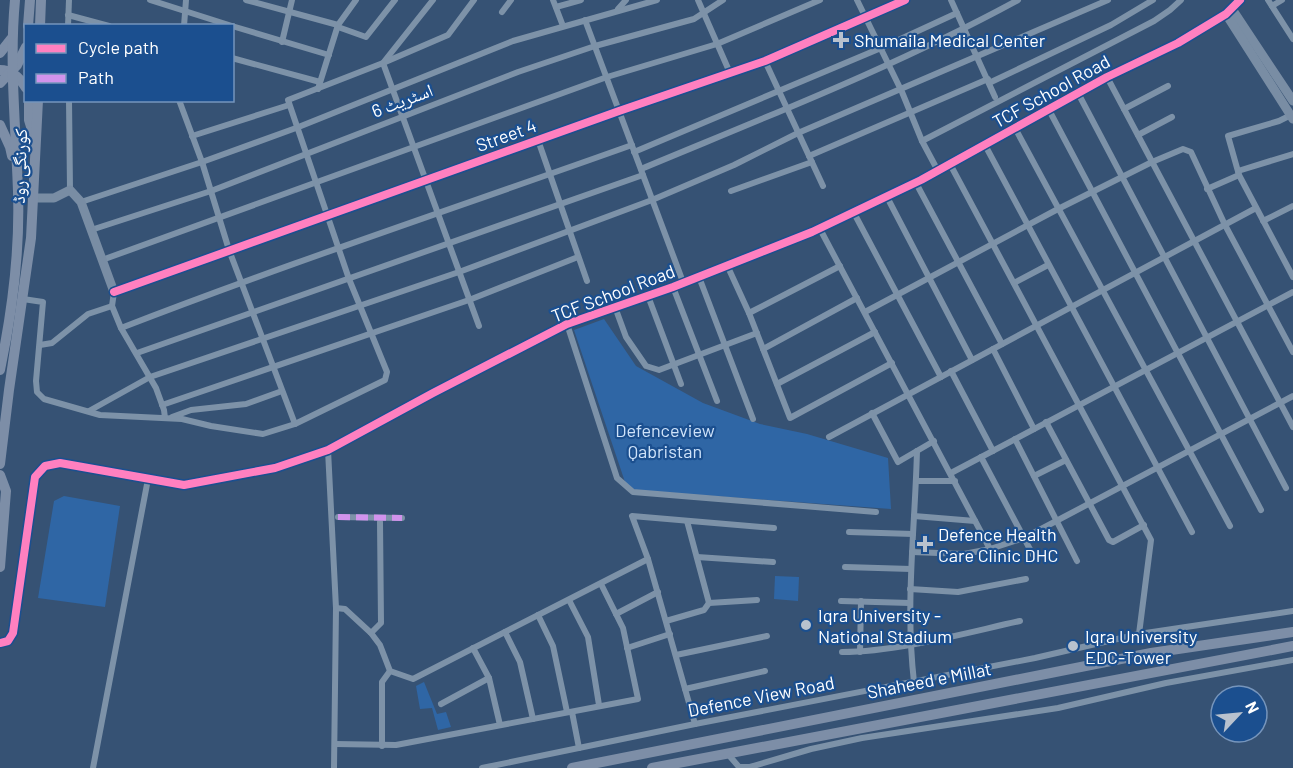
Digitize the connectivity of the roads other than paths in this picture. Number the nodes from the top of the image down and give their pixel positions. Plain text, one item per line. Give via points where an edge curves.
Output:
1 (15, 0) edge
2 (30, 0) edge
3 (41, 0) edge
4 (69, 0) edge
5 (150, 0) edge
6 (186, 0) edge
7 (246, 0) edge
8 (292, 0) edge
9 (356, 0) edge
10 (395, 0) edge
11 (433, 0) edge
12 (474, 0) edge
13 (511, 0) edge
14 (553, 0) edge
15 (581, 0) edge
16 (626, 0) edge
17 (657, 0) edge
18 (698, 0) edge
19 (723, 0) edge
20 (820, 0) edge
21 (857, 0) edge
22 (905, 0) edge
23 (951, 0) edge
24 (1018, 0) edge
25 (1108, 0) edge
26 (1153, 0) edge
27 (1182, 0) edge
28 (1240, 0) edge
29 (1282, 0) edge
30 (1270, 3) edge
31 (556, 7) junction
32 (185, 10) junction
33 (618, 10) junction
34 (1229, 11) junction
35 (502, 12) dead end
36 (290, 13) junction
37 (957, 13) junction
38 (704, 14) junction
39 (68, 15) junction
40 (866, 17) junction
41 (585, 20) junction
42 (28, 24) edge
43 (40, 24) edge
44 (68, 24) edge
45 (102, 24) edge
46 (184, 24) edge
47 (226, 24) edge
48 (338, 26) junction
49 (563, 26) junction
50 (234, 27) edge
51 (1290, 28) edge
52 (964, 29) junction
53 (11, 39) junction
54 (1293, 39) edge
55 (282, 42) junction
56 (717, 44) junction
57 (595, 46) junction
58 (881, 48) junction
59 (24, 52) edge
60 (0, 53) edge
61 (329, 55) junction
62 (977, 55) junction
63 (234, 59) edge
64 (765, 61) junction
65 (383, 63) junction
66 (889, 64) junction
67 (0, 70) edge
68 (12, 72) junction
69 (730, 73) junction
70 (607, 77) junction
71 (1107, 77) junction
72 (0, 80) edge
73 (989, 81) junction
74 (24, 85) edge
75 (319, 85) junction
76 (1168, 86) dead end
77 (901, 89) junction
78 (393, 90) junction
79 (778, 91) junction
80 (1078, 93) junction
81 (994, 97) dead end
82 (1289, 97) edge
83 (29, 102) edge
84 (38, 102) edge
85 (69, 102) edge
86 (180, 102) edge
87 (289, 105) junction
88 (786, 109) junction
89 (1124, 109) junction
90 (1048, 110) junction
91 (619, 111) junction
92 (910, 113) junction
93 (402, 116) junction
94 (1172, 117) dead end
95 (1292, 117) edge
96 (0, 125) edge
97 (296, 128) junction
98 (1015, 128) junction
99 (798, 134) junction
100 (1138, 135) junction
101 (192, 136) junction
102 (538, 140) junction
103 (36, 141) junction
104 (922, 141) junction
105 (984, 145) junction
106 (414, 147) junction
107 (633, 149) junction
108 (1293, 154) edge
109 (305, 155) junction
110 (811, 159) junction
111 (202, 162) junction
112 (1152, 162) junction
113 (950, 164) junction
114 (935, 167) junction
115 (642, 172) junction
116 (1238, 173) junction
117 (550, 174) junction
118 (1121, 178) junction
119 (426, 180) junction
120 (317, 182) junction
121 (916, 183) junction
122 (823, 186) dead end
123 (70, 189) junction
124 (1207, 189) junction
125 (211, 191) junction
126 (731, 191) dead end
127 (1092, 193) junction
128 (18, 195) junction
129 (887, 197) junction
130 (34, 198) junction
131 (652, 200) junction
132 (81, 202) junction
133 (560, 204) junction
134 (1293, 206) edge
135 (1256, 208) junction
136 (1058, 209) junction
137 (854, 213) junction
138 (438, 214) junction
139 (328, 215) junction
140 (219, 219) junction
141 (1263, 221) junction
142 (1225, 225) junction
143 (1028, 226) junction
144 (820, 229) junction
145 (92, 230) junction
146 (570, 232) junction
147 (1194, 241) junction
148 (449, 243) junction
149 (993, 245) junction
150 (339, 248) junction
151 (228, 250) junction
152 (578, 256) junction
153 (1164, 258) junction
154 (102, 260) junction
155 (959, 262) junction
156 (727, 265) junction
157 (1048, 265) junction
158 (1290, 265) edge
159 (840, 266) junction
160 (459, 272) junction
161 (1135, 273) junction
162 (699, 277) junction
163 (1293, 277) edge
164 (349, 279) junction
165 (929, 279) junction
166 (682, 280) junction
167 (587, 281) dead end
168 (240, 282) junction
169 (1014, 283) junction
170 (673, 287) junction
171 (1102, 290) junction
172 (114, 291) junction
173 (1293, 292) edge
174 (897, 295) junction
175 (648, 296) junction
176 (857, 298) junction
177 (23, 299) junction
178 (469, 300) junction
179 (1268, 305) junction
180 (112, 306) junction
181 (360, 307) junction
182 (615, 307) junction
183 (1071, 307) junction
184 (865, 312) junction
185 (252, 313) junction
186 (749, 313) junction
187 (1237, 321) junction
188 (567, 324) junction
189 (1037, 325) junction
190 (479, 326) dead end
191 (121, 328) junction
192 (370, 332) junction
193 (875, 332) junction
194 (757, 333) junction
195 (1206, 337) junction
196 (262, 339) junction
197 (1002, 344) junction
198 (39, 345) junction
199 (726, 346) junction
200 (763, 349) junction
201 (993, 349) junction
202 (1177, 352) junction
203 (1293, 352) edge
204 (137, 353) junction
205 (699, 354) junction
206 (972, 360) junction
207 (892, 363) junction
208 (673, 364) junction
209 (272, 367) junction
210 (1145, 369) junction
211 (0, 370) edge
212 (951, 371) junction
213 (150, 377) junction
214 (941, 377) junction
215 (681, 384) dead end
216 (777, 384) junction
217 (1114, 386) junction
218 (282, 391) junction
219 (909, 394) junction
220 (1293, 396) edge
221 (717, 401) dead end
222 (1280, 403) junction
223 (162, 405) junction
224 (1080, 405) junction
225 (89, 411) junction
226 (872, 413) junction
227 (167, 418) junction
228 (753, 419) dead end
229 (1250, 419) junction
230 (1047, 422) junction
231 (295, 424) junction
232 (1293, 427) edge
233 (1034, 429) junction
234 (1221, 435) junction
235 (829, 437) dead end
236 (1015, 439) junction
237 (934, 441) junction
238 (328, 450) junction
239 (917, 451) junction
240 (993, 451) junction
241 (1189, 451) junction
242 (981, 457) junction
243 (1066, 460) junction
244 (0, 464) edge
245 (1157, 467) junction
246 (951, 473) junction
247 (0, 476) edge
248 (1034, 476) junction
249 (148, 479) junction
250 (916, 480) junction
251 (955, 481) junction
252 (1122, 485) junction
253 (1286, 488) dead end
254 (1089, 503) junction
255 (1261, 510) dead end
256 (876, 512) dead end
257 (914, 516) junction
258 (338, 517) dead end
259 (402, 518) dead end
260 (1056, 520) junction
261 (687, 521) junction
262 (975, 521) junction
263 (380, 522) dead end
264 (1144, 525) junction
265 (1230, 526) dead end
266 (774, 528) dead end
267 (849, 532) dead end
268 (1192, 532) dead end
269 (913, 534) junction
270 (1024, 538) junction
271 (990, 549) junction
272 (912, 552) junction
273 (1033, 555) dead end
274 (697, 557) junction
275 (648, 559) junction
276 (1077, 561) dead end
277 (773, 562) dead end
278 (0, 567) edge
279 (845, 567) dead end
280 (911, 569) junction
281 (1026, 579) dead end
282 (601, 584) junction
283 (910, 589) junction
284 (658, 592) junction
285 (569, 600) junction
286 (757, 600) dead end
287 (841, 601) dead end
288 (861, 601) junction
289 (710, 603) junction
290 (909, 603) junction
291 (336, 608) junction
292 (1293, 610) edge
293 (616, 614) junction
294 (538, 615) junction
295 (666, 621) junction
296 (1020, 621) dead end
297 (505, 632) junction
298 (1293, 632) edge
299 (371, 633) junction
300 (670, 634) junction
301 (1140, 634) junction
302 (767, 636) dead end
303 (0, 643) edge
304 (910, 644) junction
305 (1293, 646) edge
306 (473, 648) junction
307 (627, 648) junction
308 (842, 652) dead end
309 (860, 652) junction
310 (676, 655) junction
311 (1293, 660) edge
312 (390, 671) junction
313 (765, 671) dead end
314 (489, 678) junction
315 (914, 682) junction
316 (685, 689) junction
317 (441, 704) dead end
318 (599, 705) junction
319 (569, 712) junction
320 (532, 719) junction
321 (695, 724) junction
322 (500, 725) junction
323 (335, 744) junction
324 (382, 746) junction
325 (579, 748) junction
326 (727, 753) junction
327 (93, 768) edge
328 (334, 768) edge
329 (482, 768) edge
330 (572, 768) edge
331 (652, 768) edge

1 - 53 main road, کورنگی روڈ
2 - 42 main road
3 - 43 main road
4 - 39 street
5 - 32 street
6 - 32 street
7 - 36 street
8 - 36 street
9 - 48 street
10 - 48 street via 366,37
11 - 65 street
12 - 65 street via 448,34
13 - 35 street
14 - 31 street
15 - 31 street
16 - 33 street
17 - 33 street
18 - 38 street
19 - 38 street, اسٹریٹ 6
20 - 56 street
21 - 40 street
22 - 40 street, Street 4
23 - 37 street
24 - 52 street
25 - 62 street
26 - 73 street via 1111,26
27 - 104 street via 1154,21
28 - 34 street, TCF School Road
29 - 30 street
30 - 51 street
31 - 49 street
32 - 46 street
32 - 47 street
33 - 41 street
34 - 71 street, TCF School Road via 1178,43
34 - 82 street
36 - 48 street
36 - 55 street
37 - 52 street
37 - 58 street
38 - 56 street
38 - 57 street, اسٹریٹ 6
39 - 44 street
39 - 45 street
40 - 58 street
40 - 64 street, Street 4
41 - 49 street
41 - 57 street
48 - 61 street
49 - 78 street via 513,41
50 - 55 street
51 - 54 street
52 - 62 street
52 - 66 street
53 - 60 main road
53 - 68 main road, کورنگی روڈ
55 - 61 street
56 - 69 street
56 - 70 street
57 - 70 street
57 - 93 street, اسٹریٹ 6
58 - 66 street
58 - 79 street
59 - 68 main road
61 - 75 street
62 - 73 street
62 - 77 street
63 - 75 street
64 - 69 street, Street 4
64 - 79 street
65 - 75 street
65 - 78 street
66 - 77 street
66 - 88 street
67 - 68 main road
68 - 72 main road
68 - 74 main road
68 - 128 main road, کورنگی روڈ
69 - 91 street, Street 4
70 - 91 street
70 - 106 street
71 - 80 street, TCF School Road
71 - 89 street
73 - 81 street
73 - 92 street
75 - 87 street via 288,100
76 - 89 street
77 - 92 street
77 - 99 street
78 - 93 street
78 - 97 street
79 - 88 street
79 - 107 street
80 - 90 street, TCF School Road
80 - 118 street
82 - 95 street
83 - 103 main road via 29,120
84 - 103 main road, کورنگی روڈ
85 - 123 street
86 - 101 street
87 - 97 street
87 - 101 street
88 - 99 street
88 - 115 street
89 - 100 street
90 - 98 street, TCF School Road
90 - 127 street
91 - 102 street, Street 4
91 - 107 street
92 - 104 street
92 - 110 street
93 - 106 street
93 - 109 street, اسٹریٹ 6
94 - 100 street
95 - 116 street via 1228,136
96 - 128 main road via 10,147
97 - 109 street
97 - 111 street
98 - 105 street, TCF School Road
98 - 136 street
99 - 110 street
99 - 131 street
100 - 112 street
101 - 111 street
102 - 117 street
102 - 119 street, Street 4
103 - 130 main road, کورنگی روڈ
104 - 114 street
105 - 113 street, TCF School Road
105 - 143 street
106 - 119 street
106 - 120 street
107 - 115 street
107 - 117 street
108 - 116 street
109 - 120 street
109 - 125 street, اسٹریٹ 6
110 - 122 street
110 - 126 street
111 - 125 street
111 - 132 street
112 - 118 street
112 - 124 street via 1187,149
112 - 147 street
113 - 114 street, TCF School Road
113 - 149 street
114 - 121 street, TCF School Road
115 - 131 street
115 - 133 street
116 - 124 street
116 - 135 street
117 - 133 street
117 - 138 street
118 - 127 street
118 - 153 street
119 - 138 street
119 - 139 street, Street 4
120 - 139 street
120 - 140 street
121 - 129 street, TCF School Road
121 - 155 street
123 - 130 street via 54,198
123 - 132 street
124 - 142 street
125 - 140 street
125 - 145 street, اسٹریٹ 6
127 - 136 street
127 - 161 street
128 - 211 main road, کورنگی روڈ via 12,298
129 - 137 street, TCF School Road
129 - 165 street
130 - 177 main road, کورنگی روڈ
131 - 146 street
131 - 166 street
132 - 145 street
133 - 146 street
133 - 148 street
134 - 141 street
135 - 141 street
135 - 142 street
136 - 143 street
136 - 171 street
137 - 144 street, TCF School Road
137 - 174 street
138 - 148 street
138 - 150 street
139 - 150 street
139 - 151 street, Street 4
140 - 151 street
140 - 154 street
141 - 158 street
142 - 147 street
142 - 179 street
143 - 149 street
143 - 157 street
144 - 156 street, TCF School Road
144 - 159 street
145 - 154 street
146 - 152 street
146 - 160 street
147 - 153 street
147 - 187 street
148 - 160 street
148 - 164 street
149 - 155 street
149 - 169 street
150 - 164 street
150 - 168 street
151 - 168 street
151 - 172 street, Street 4
152 - 167 street
152 - 178 street
153 - 161 street
153 - 195 street
154 - 172 street
155 - 165 street
155 - 197 street
156 - 162 street, TCF School Road
156 - 186 street
157 - 169 street
157 - 183 street
158 - 163 street
159 - 176 street
159 - 186 street
160 - 178 street
160 - 181 street
161 - 171 street
161 - 202 street
162 - 166 street, TCF School Road
162 - 199 street
164 - 181 street
164 - 185 street
165 - 174 street
165 - 206 street
166 - 170 street, TCF School Road
168 - 185 street
168 - 191 street
169 - 189 street
170 - 175 street, TCF School Road
170 - 205 street
171 - 183 street
171 - 210 street
172 - 180 street
173 - 179 street
174 - 184 street
174 - 214 street
175 - 182 street, TCF School Road
175 - 208 street
176 - 184 street
176 - 200 street
177 - 198 street via 43,302
177 - 244 main road, کورنگی روڈ
178 - 190 street
178 - 192 street
179 - 187 street
179 - 203 street
180 - 191 street
180 - 198 street via 88,314 52,343
181 - 192 street
181 - 196 street
182 - 188 street, TCF School Road
182 - 208 street via 626,337 646,366 659,370
183 - 189 street
183 - 217 street
184 - 193 street
185 - 196 street
185 - 204 street
186 - 194 street
187 - 195 street
187 - 222 street
188 - 238 street, TCF School Road
188 - 256 street via 617,478 633,492
189 - 197 street
189 - 224 street
191 - 204 street
192 - 209 street
192 - 231 street via 387,378
193 - 207 street
193 - 216 street
194 - 199 street
194 - 200 street
195 - 202 street
195 - 229 street
196 - 209 street
196 - 213 street
197 - 201 street
198 - 225 street via 39,396
199 - 205 street
199 - 228 street
200 - 216 street
201 - 206 street
201 - 233 street
202 - 210 street
202 - 234 street
204 - 213 street
205 - 208 street
205 - 221 street
206 - 212 street
207 - 216 street via 790,418
207 - 219 street
208 - 215 street
209 - 218 street
209 - 223 street
210 - 217 street
210 - 241 street
212 - 214 street
212 - 240 street
213 - 223 street
213 - 225 street
214 - 219 street
217 - 224 street
217 - 245 street
218 - 227 street via 246,404 191,410
218 - 231 street
219 - 226 street
219 - 237 street
220 - 222 street
222 - 229 street
222 - 232 street
223 - 227 street
224 - 230 street
224 - 252 street
225 - 227 street via 110,416
226 - 235 street
226 - 239 street via 898,462
227 - 231 street via 263,434
229 - 234 street
229 - 253 street
230 - 233 street
230 - 243 street
233 - 236 street
234 - 241 street
234 - 255 street
236 - 240 street
236 - 248 street
237 - 239 street
237 - 246 street
238 - 249 street, TCF School Road via 275,468 204,483 184,485
238 - 291 street
239 - 250 street
240 - 242 street
241 - 245 street
241 - 265 street
242 - 246 street
242 - 270 street
243 - 248 street
243 - 254 street
245 - 252 street
245 - 268 street
246 - 251 street
247 - 278 main road via 6,491
248 - 260 street
249 - 303 street, TCF School Road via 60,463 39,471 34,477 13,633 8,641
249 - 327 street
250 - 251 street
250 - 257 street
251 - 262 street
252 - 254 street
252 - 264 street
254 - 260 street
254 - 264 street via 1111,542
257 - 262 street
257 - 269 street
258 - 259 street
260 - 270 street
260 - 276 street
261 - 266 street
261 - 274 street
261 - 275 street via 632,516
262 - 271 street
263 - 299 street via 381,623
264 - 301 street via 1151,540
267 - 269 street
269 - 272 street
270 - 271 street
270 - 273 street
271 - 272 street via 964,554
272 - 280 street
274 - 277 street
274 - 289 street
275 - 282 street
275 - 284 street
279 - 280 street
280 - 283 street
281 - 283 street via 958,592
282 - 285 street
282 - 293 street
283 - 290 street
284 - 293 street
284 - 295 street
285 - 294 street
285 - 318 street via 588,637
286 - 289 street
287 - 288 street
288 - 290 street
288 - 309 street
289 - 295 street via 704,610
290 - 304 street
291 - 299 street via 345,609
291 - 323 street
292 - 301 street, Defence View Road
293 - 307 street
294 - 297 street
294 - 319 street via 553,646
295 - 300 street
296 - 304 street
297 - 306 street
297 - 320 street via 520,662
298 - 330 main road, Shaheed e Millat via 1151,653
299 - 312 street
300 - 307 street
300 - 310 street
301 - 315 street, Defence View Road
302 - 310 street
304 - 309 street
304 - 315 street
305 - 326 main road, Shaheed e Millat
306 - 312 street via 413,679
306 - 314 street
307 - 318 street via 638,699
308 - 309 street
310 - 316 street
311 - 326 street via 1058,708 811,748 750,767 739,767
312 - 324 street via 382,682
313 - 316 street
314 - 317 street
314 - 322 street
315 - 321 street, Defence View Road
316 - 321 street
318 - 319 street
319 - 320 street
319 - 325 street
320 - 322 street
321 - 325 street, Defence View Road
322 - 324 street
323 - 324 street
323 - 328 street
325 - 329 street, Defence View Road
326 - 331 main road, Shaheed e Millat

